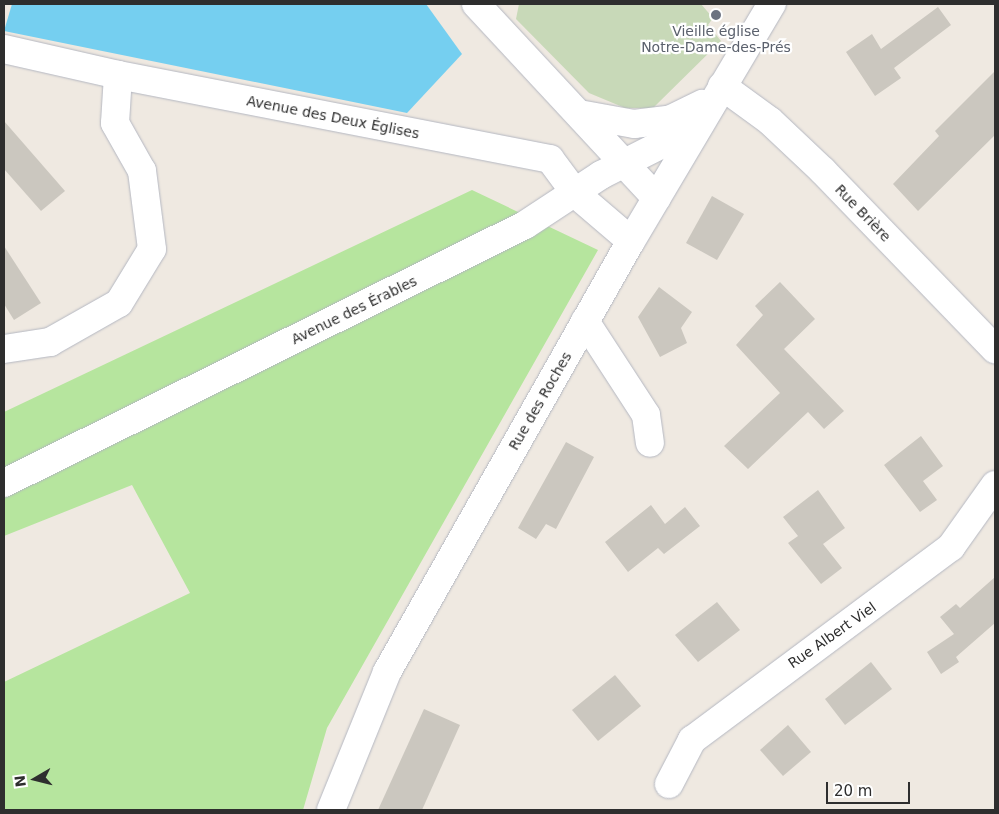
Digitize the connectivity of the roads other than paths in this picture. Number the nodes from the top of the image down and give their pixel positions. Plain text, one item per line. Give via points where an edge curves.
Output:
1 (476, 4) edge
2 (772, 4) edge
3 (4, 49) edge
4 (118, 75) junction
5 (720, 90) junction
6 (579, 114) junction
7 (698, 126) junction
8 (625, 164) junction
9 (576, 194) junction
10 (656, 198) junction
11 (631, 241) junction
12 (585, 321) junction
13 (4, 349) edge
14 (995, 349) edge
15 (650, 444) dead end
16 (4, 483) edge
17 (995, 485) edge
18 (669, 784) dead end
19 (331, 810) edge

1 - 6 street
2 - 5 street, Rue des Roches
3 - 4 street, Avenue des Deux Églises
4 - 9 street, Avenue des Deux Églises via 550,159
4 - 13 street via 116,123 142,172 152,249 118,304 50,342
5 - 6 street via 669,120 634,124
5 - 7 street, Rue des Roches
5 - 14 street, Rue Brière via 770,121 823,171
6 - 8 street
7 - 8 street, Avenue des Érables
7 - 10 street, Rue des Roches
8 - 9 street, Avenue des Érables
8 - 10 street
9 - 11 street, Avenue des Deux Églises
9 - 16 street, Avenue des Érables via 526,226
10 - 11 street, Rue des Roches
11 - 12 street, Rue des Roches
12 - 15 street via 646,415
12 - 19 street, Rue des Roches via 387,672
17 - 18 street, Rue Albert Viel via 951,547 692,740

